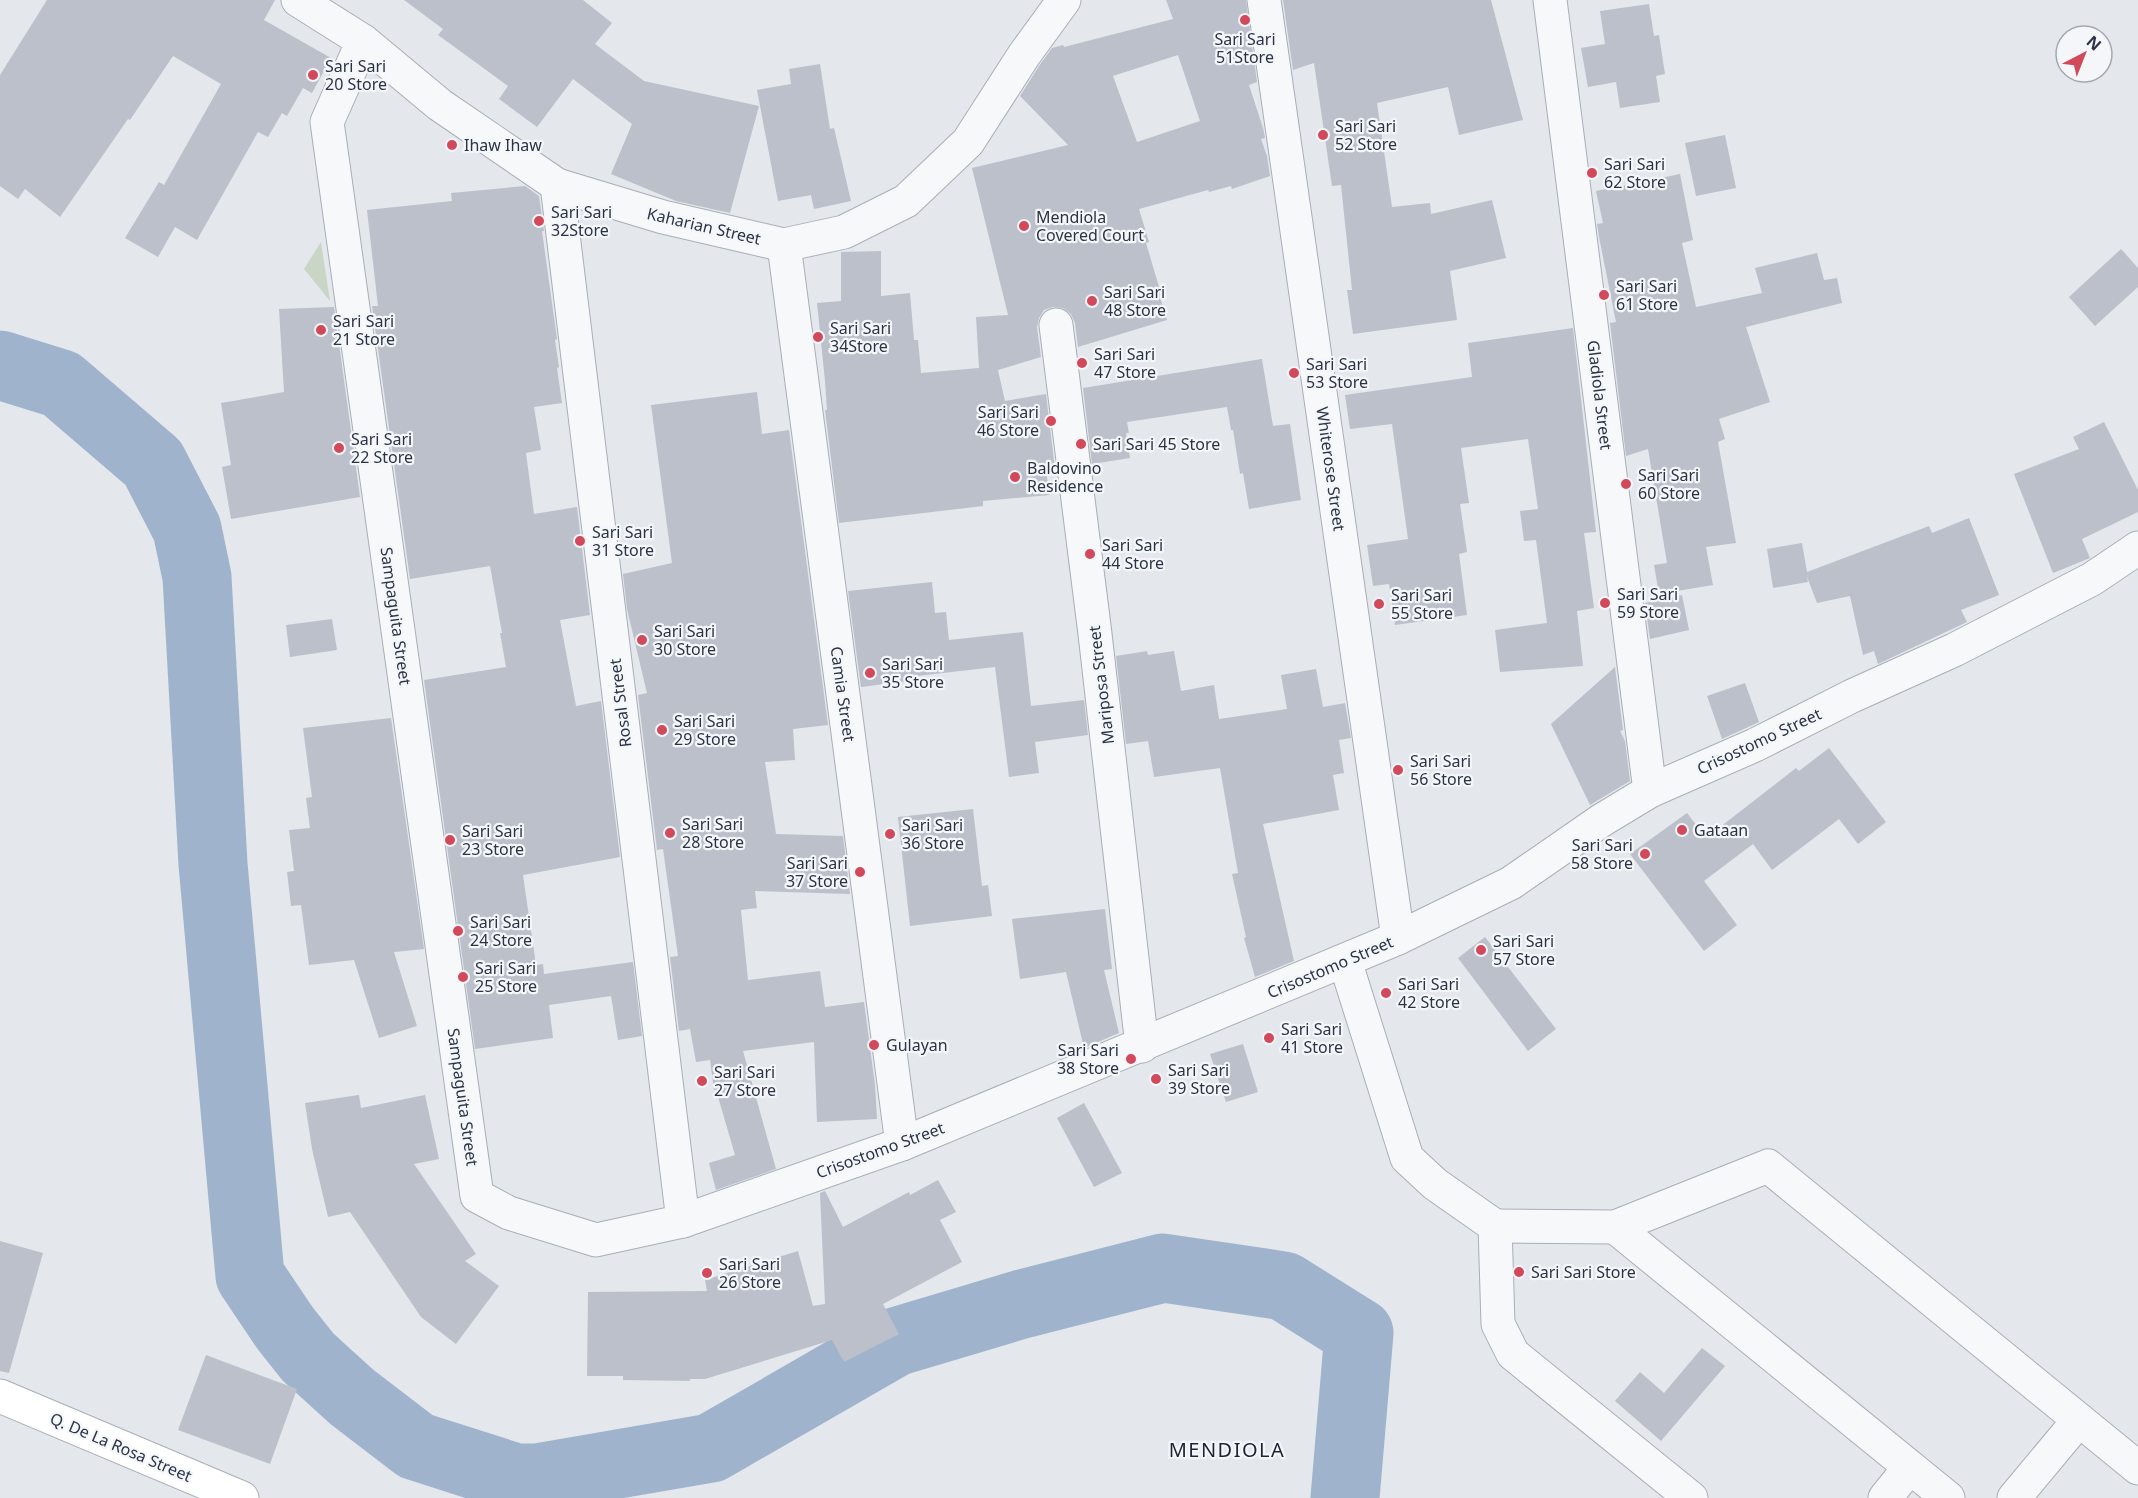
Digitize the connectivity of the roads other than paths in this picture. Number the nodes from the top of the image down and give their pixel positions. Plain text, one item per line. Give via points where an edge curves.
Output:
1 (298, 0) edge
2 (1064, 0) edge
3 (1264, 0) edge
4 (1550, 0) edge
5 (363, 41) junction
6 (557, 185) junction
7 (784, 245) junction
8 (1056, 325) dead end
9 (2138, 548) edge
10 (1650, 791) junction
11 (1398, 938) junction
12 (1345, 961) junction
13 (1142, 1046) junction
14 (902, 1144) junction
15 (477, 1196) joint
16 (683, 1221) junction
17 (1496, 1226) junction
18 (1615, 1227) junction
19 (0, 1396) edge
20 (2079, 1420) junction
21 (1910, 1467) junction
22 (2138, 1468) edge
23 (242, 1498) edge
24 (1691, 1498) edge
25 (1885, 1498) edge
26 (1948, 1498) edge
27 (2014, 1498) edge

1 - 5 street, Kaharian Street
2 - 7 street, Kaharian Street via 968,142 906,201 844,232
3 - 11 street, Whiterose Street
4 - 10 street, Gladiola Street
5 - 6 street, Kaharian Street via 440,105
5 - 15 street, Sampaguita Street via 327,122
6 - 7 street, Kaharian Street via 663,217
6 - 16 street, Rosal Street
7 - 14 street, Camia Street
8 - 13 street, Mariposa Street
9 - 10 street, Crisostomo Street via 2092,579 1954,650
10 - 11 street, Crisostomo Street via 1511,883
11 - 12 street, Crisostomo Street
12 - 13 street, Crisostomo Street
12 - 17 street via 1407,1158 1435,1184
13 - 14 street, Crisostomo Street
14 - 16 street, Crisostomo Street
15 - 16 street, Crisostomo Street via 509,1213 596,1240
17 - 18 street
17 - 24 street via 1498,1324 1513,1354
18 - 20 street via 1768,1166
18 - 21 street
19 - 23 street, Q. De La Rosa Street
20 - 22 street
20 - 27 street
21 - 25 street
21 - 26 street

